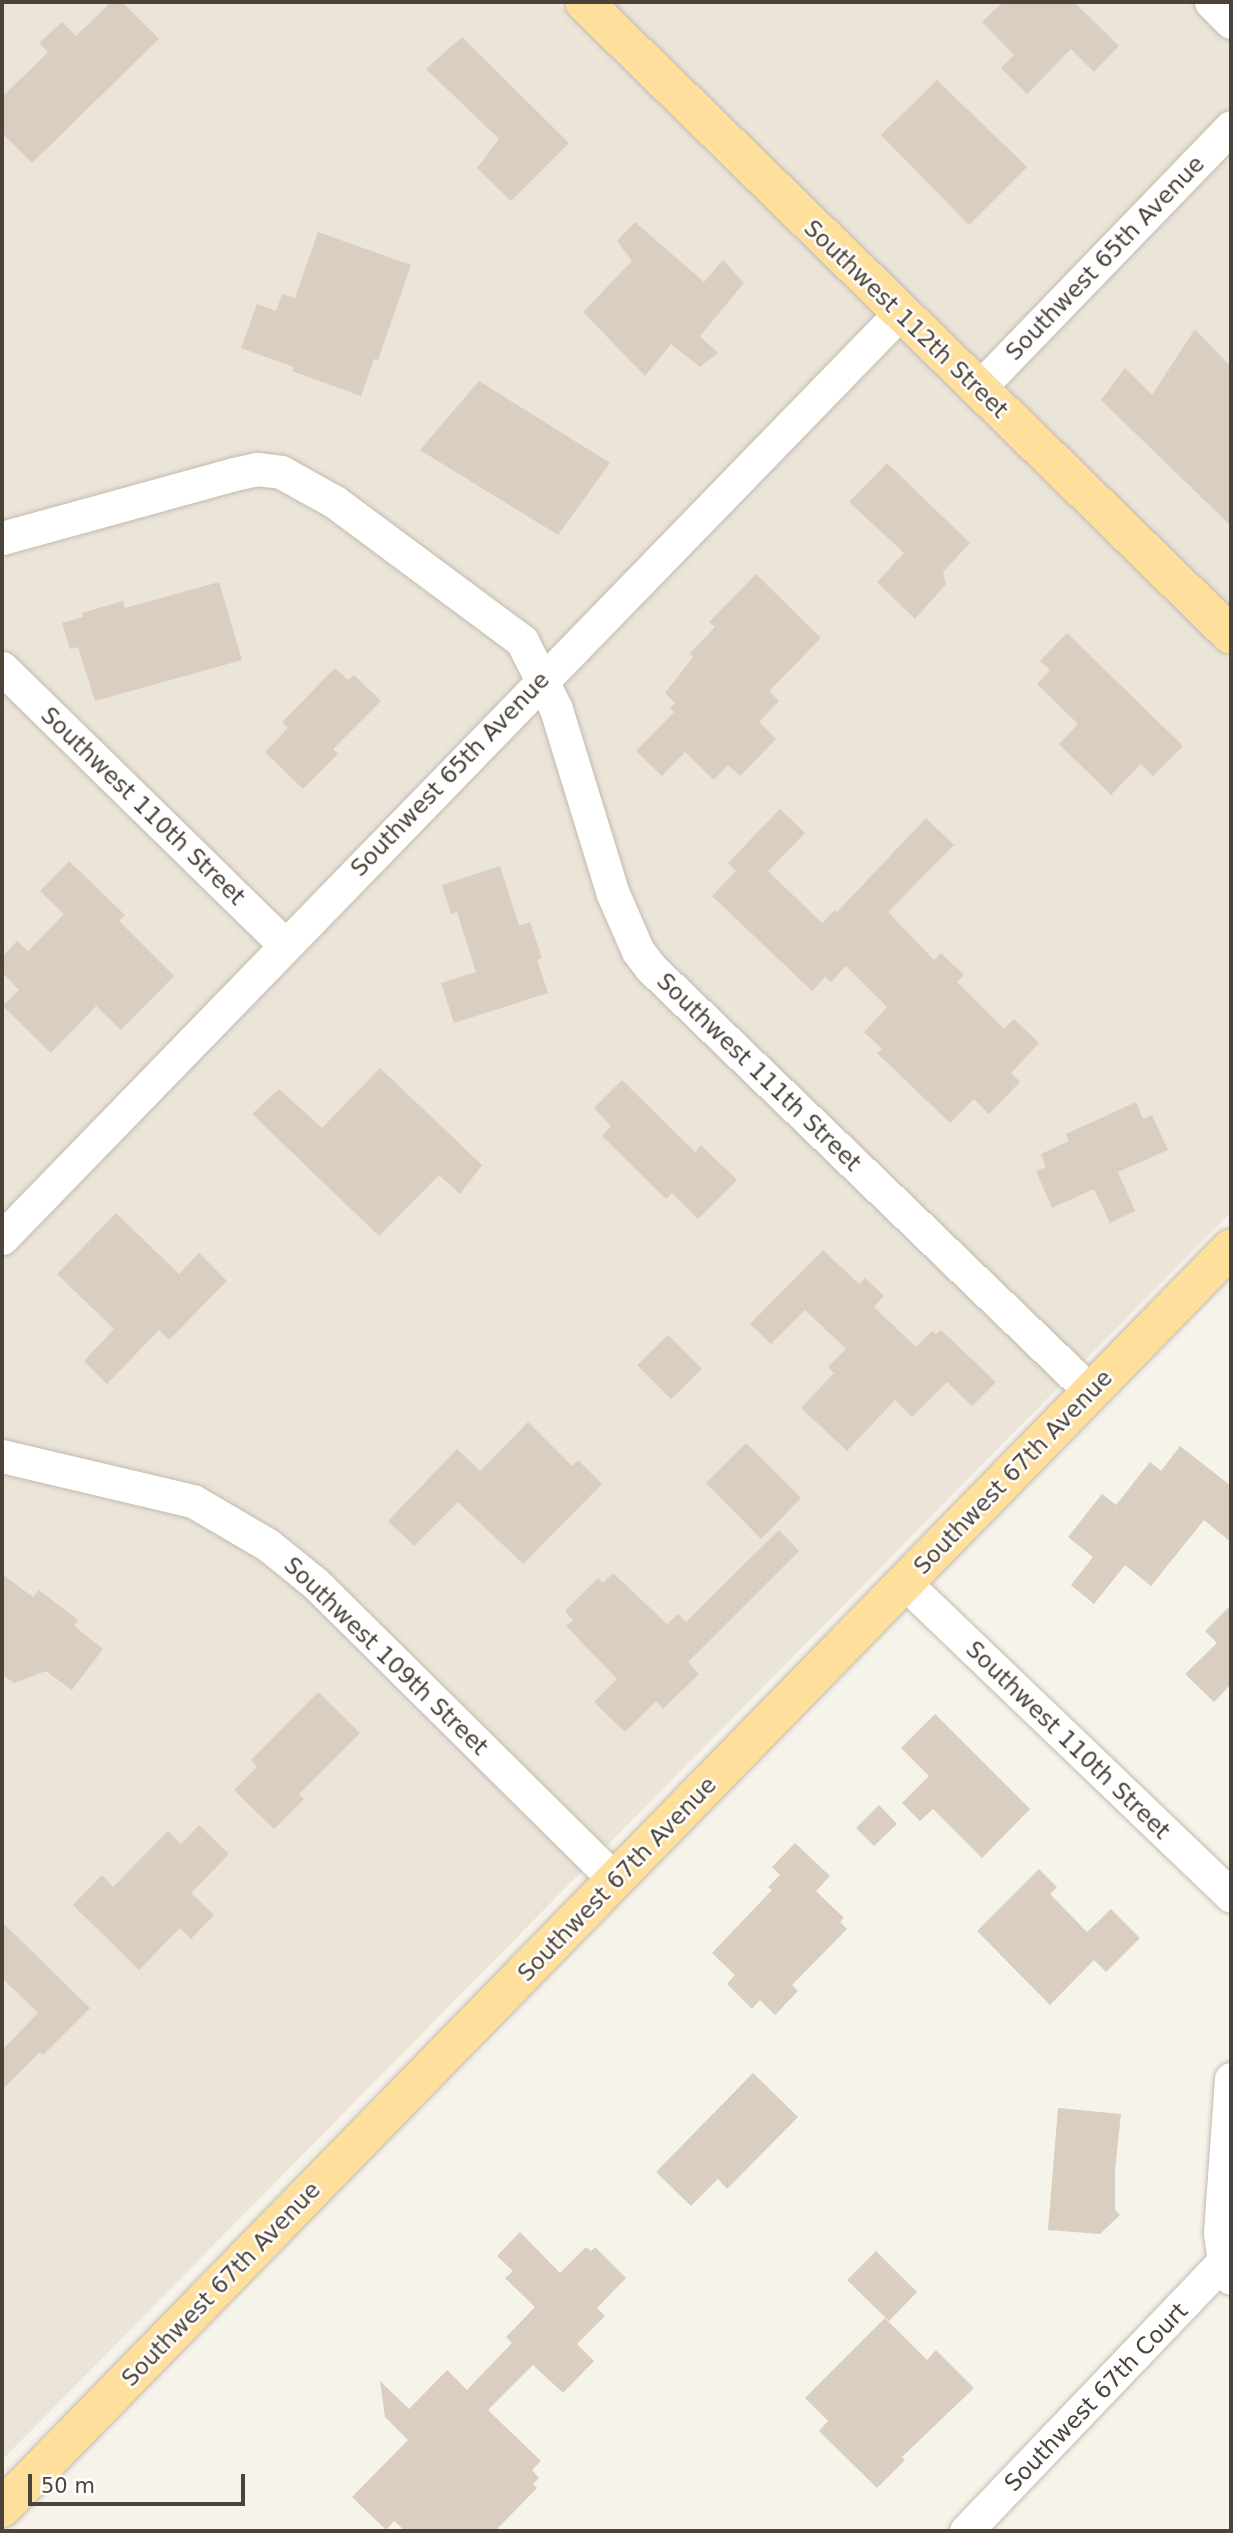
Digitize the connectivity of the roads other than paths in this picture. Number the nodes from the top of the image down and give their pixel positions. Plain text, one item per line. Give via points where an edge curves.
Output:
1 (584, 2) edge
2 (1211, 2) edge
3 (1231, 22) edge
4 (1231, 127) edge
5 (900, 313) junction
6 (978, 389) junction
7 (2, 538) edge
8 (1231, 635) edge
9 (2, 668) edge
10 (543, 678) junction
11 (285, 945) junction
12 (2, 1238) edge
13 (1231, 1248) edge
14 (1091, 1392) junction
15 (2, 1456) edge
16 (905, 1583) junction
17 (615, 1880) junction
18 (1231, 1896) edge
19 (1231, 2079) edge
20 (1228, 2269) edge
21 (2, 2508) edge
22 (966, 2531) edge

1 - 5 main road, Southwest 112th Street
2 - 3 street
4 - 6 street, Southwest 65th Avenue
5 - 6 main road, Southwest 112th Street
5 - 10 street, Southwest 65th Avenue
6 - 8 main road, Southwest 112th Street
7 - 10 street, Southwest 111th Street via 234,474 257,469 281,472 335,502 522,641
9 - 11 street, Southwest 110th Street
10 - 11 street, Southwest 65th Avenue
10 - 14 street, Southwest 111th Street via 613,894 638,951 651,968
11 - 12 street, Southwest 65th Avenue
13 - 14 main road, Southwest 67th Avenue
14 - 16 main road, Southwest 67th Avenue
15 - 17 street, Southwest 109th Street via 193,1501 268,1545 315,1583
16 - 17 main road, Southwest 67th Avenue
16 - 18 street, Southwest 110th Street
17 - 21 main road, Southwest 67th Avenue
19 - 20 street via 1220,2204 1220,2233
20 - 22 street, Southwest 67th Court

